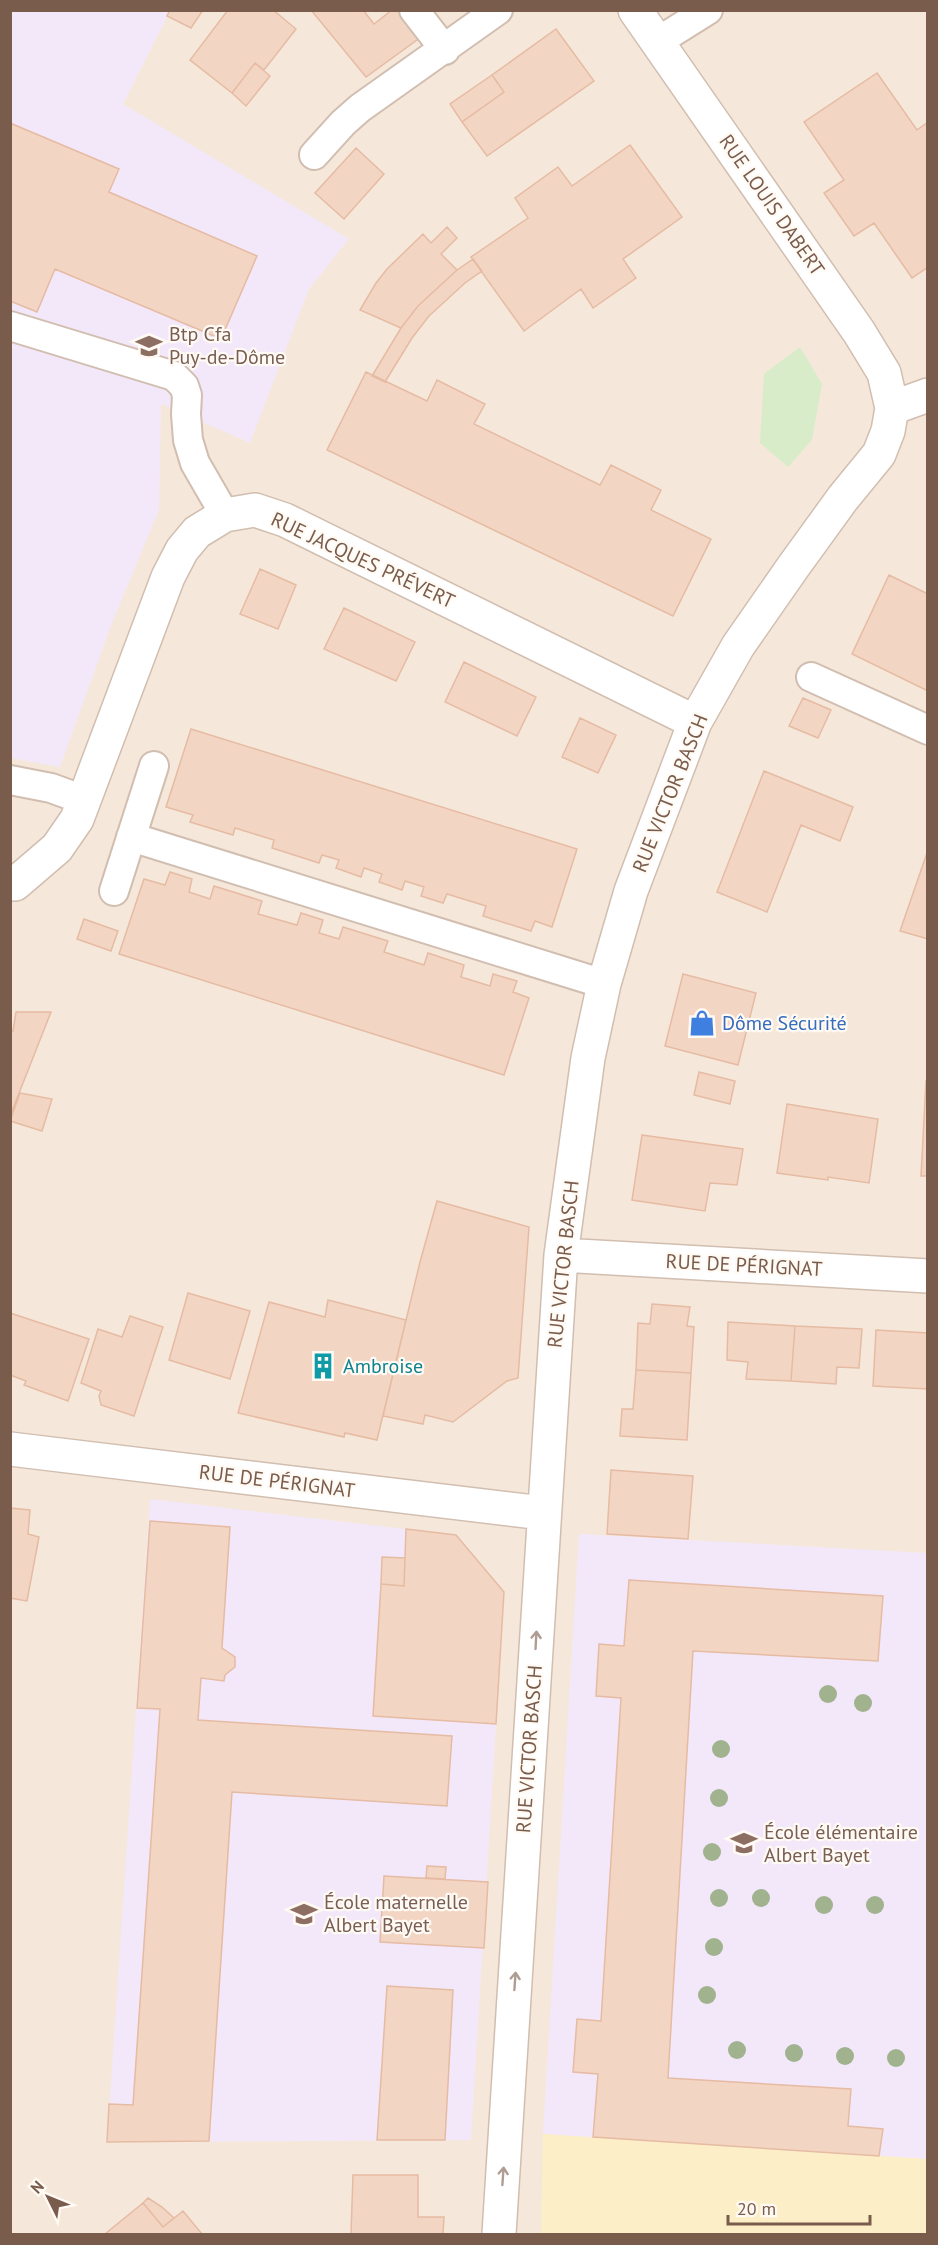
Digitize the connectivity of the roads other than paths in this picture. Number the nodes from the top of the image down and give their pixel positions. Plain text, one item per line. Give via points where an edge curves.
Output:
1 (414, 10) edge
2 (498, 10) edge
3 (635, 10) edge
4 (708, 10) edge
5 (657, 42) junction
6 (445, 50) junction
7 (314, 155) dead end
8 (10, 326) edge
9 (927, 395) edge
10 (892, 408) junction
11 (225, 515) junction
12 (811, 677) dead end
13 (695, 722) junction
14 (927, 730) edge
15 (154, 766) dead end
16 (10, 780) edge
17 (84, 800) junction
18 (131, 837) junction
19 (15, 884) dead end
20 (114, 891) dead end
21 (604, 984) junction
22 (561, 1255) junction
23 (927, 1276) edge
24 (10, 1449) edge
25 (543, 1513) junction
26 (499, 2235) edge

1 - 6 lane
2 - 6 lane
3 - 5 street, RUE LOUIS DABERT
4 - 5 lane
5 - 10 street, RUE LOUIS DABERT via 859,332 884,373
6 - 7 lane via 360,108
8 - 11 lane via 174,376 187,395 188,440 195,464
9 - 10 street
10 - 13 street, RUE VICTOR BASCH via 879,454 738,646
11 - 13 street, RUE JACQUES PRÉVERT via 255,510 285,520
11 - 17 street, RUE JACQUES PRÉVERT via 197,532 173,568
12 - 14 lane
13 - 21 street, RUE VICTOR BASCH via 631,891
15 - 18 lane
16 - 17 lane
17 - 19 street, RUE JACQUES PRÉVERT via 77,819 57,848
18 - 20 lane
18 - 21 lane
21 - 22 street, RUE VICTOR BASCH via 588,1058
22 - 23 street, RUE DE PÉRIGNAT
22 - 25 street, RUE VICTOR BASCH
24 - 25 street, RUE DE PÉRIGNAT
26 -> 25 street, RUE VICTOR BASCH

